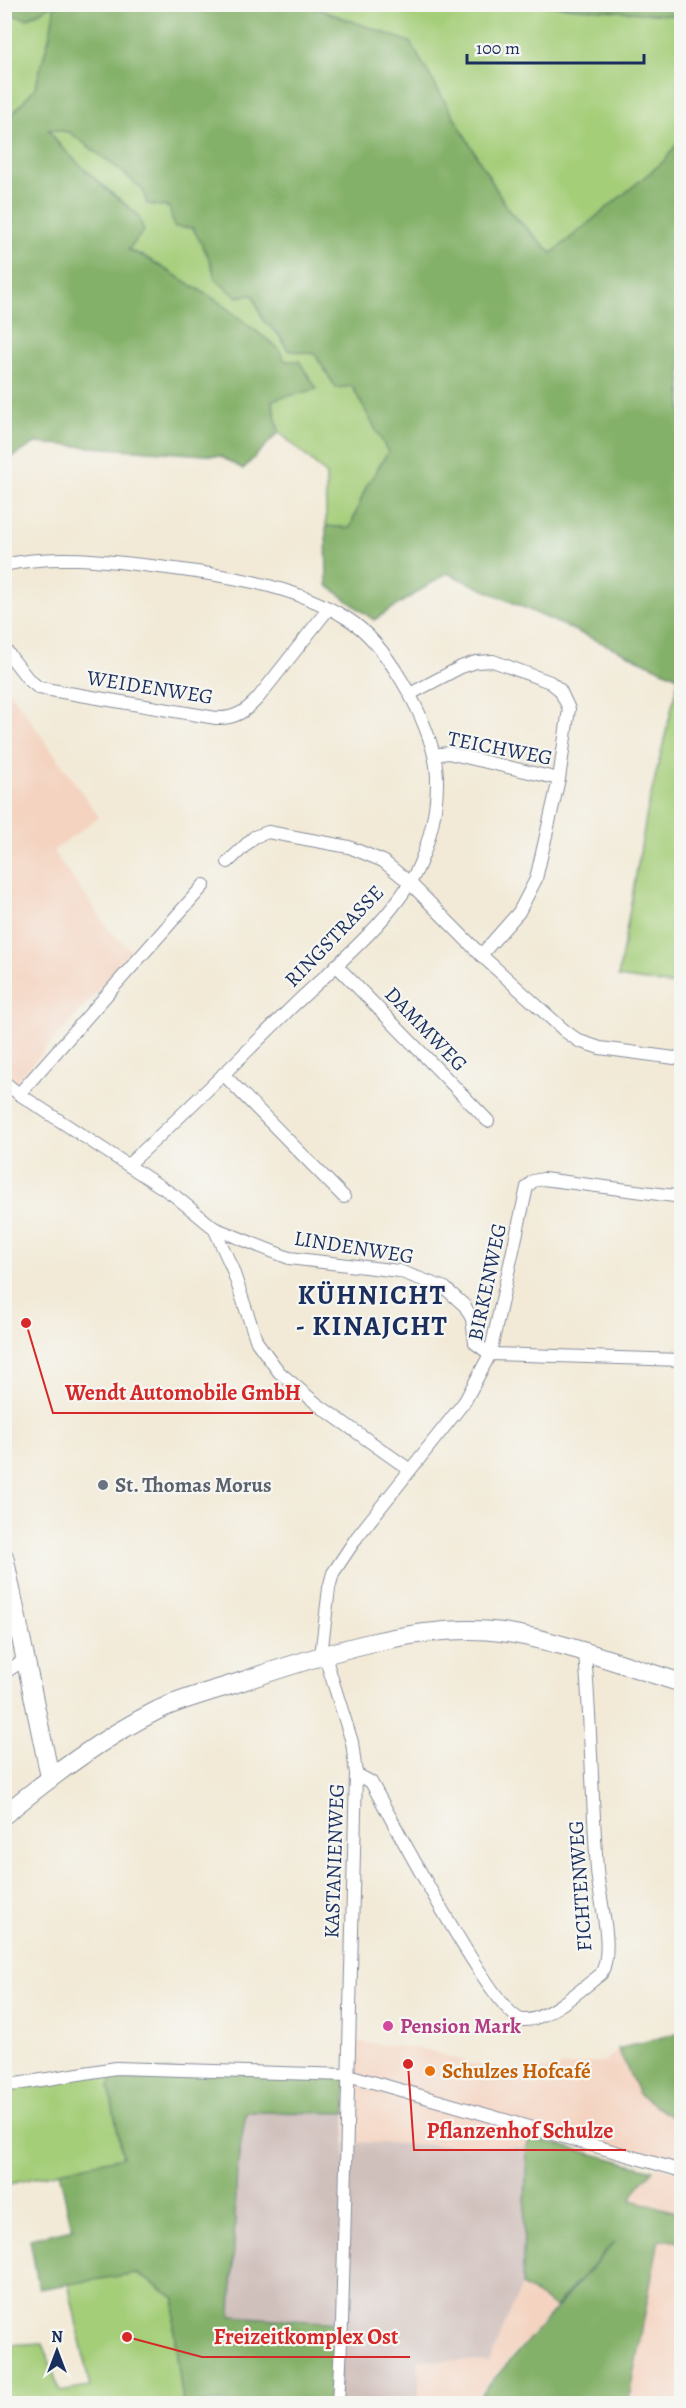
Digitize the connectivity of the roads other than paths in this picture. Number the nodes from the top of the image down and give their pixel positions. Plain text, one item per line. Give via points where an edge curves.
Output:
1 (4, 565) edge
2 (329, 608) junction
3 (4, 648) edge
4 (410, 694) junction
5 (434, 755) junction
6 (559, 779) junction
7 (228, 862) dead end
8 (410, 883) junction
9 (204, 885) dead end
10 (481, 955) junction
11 (336, 965) junction
12 (681, 1059) edge
13 (223, 1074) junction
14 (4, 1082) edge
15 (19, 1094) junction
16 (488, 1121) dead end
17 (128, 1165) junction
18 (344, 1197) dead end
19 (681, 1197) edge
20 (214, 1228) junction
21 (246, 1241) junction
22 (228, 1259) junction
23 (490, 1354) junction
24 (681, 1360) edge
25 (410, 1470) junction
26 (4, 1556) edge
27 (323, 1653) junction
28 (585, 1654) junction
29 (27, 1658) junction
30 (4, 1673) edge
31 (681, 1683) edge
32 (356, 1774) junction
33 (50, 1777) junction
34 (4, 1815) edge
35 (348, 2075) junction
36 (4, 2086) edge
37 (681, 2171) edge
38 (338, 2403) edge

1 - 2 street, RINGSTRASSE via 84,560 202,572 267,586
2 - 3 street, WEIDENWEG via 258,698 245,711 231,717 216,718 39,688
2 - 4 street, RINGSTRASSE via 364,631
4 - 5 street, RINGSTRASSE
4 - 6 street, TEICHWEG via 476,662 508,664 550,682 560,690 569,709
5 - 6 street, TEICHWEG via 448,753
5 - 8 street, RINGSTRASSE via 434,811 423,855
6 - 10 street, TEICHWEG via 530,894
7 - 8 street via 254,837 268,832 349,846 384,861
8 - 10 street
8 - 11 street, RINGSTRASSE
9 - 15 street
10 - 12 street via 579,1041 600,1048
11 - 13 street, RINGSTRASSE
11 - 16 street, DAMMWEG
13 - 17 street, RINGSTRASSE
13 - 18 street
14 - 15 street, LINDENWEG
15 - 17 street, LINDENWEG
17 - 20 street, LINDENWEG
19 - 23 street, BIRKENWEG via 543,1179 533,1181 527,1187
20 - 21 street, LINDENWEG
20 - 22 street, LINDENWEG
21 - 22 street
21 - 23 street, LINDENWEG via 289,1258 399,1271 445,1288 465,1306 476,1343
22 - 25 street, LINDENWEG via 257,1342 279,1372
23 - 24 street, BIRKENWEG
23 - 25 street via 465,1401
25 - 27 street via 333,1573 323,1627
26 - 29 street
27 - 28 street via 416,1635 477,1630 534,1638
27 - 32 street, KASTANIENWEG via 352,1742
27 - 33 street via 169,1705 113,1735
28 - 31 street
28 - 32 street, FICHTENWEG via 606,1966 601,1974 545,2014 522,2020 503,2003 464,1948 371,1782
29 - 30 street
29 - 33 street
32 - 35 street, KASTANIENWEG
33 - 34 street
35 - 36 street via 116,2068
35 - 37 street
35 - 38 street, KASTANIENWEG

